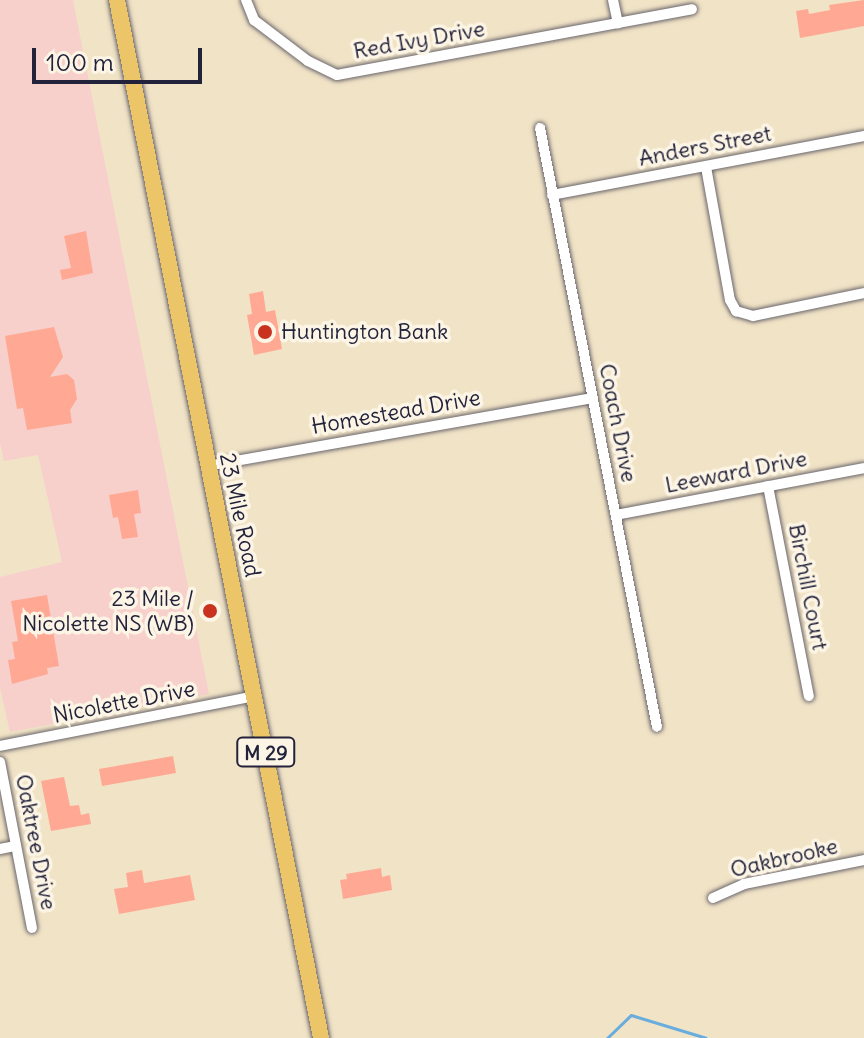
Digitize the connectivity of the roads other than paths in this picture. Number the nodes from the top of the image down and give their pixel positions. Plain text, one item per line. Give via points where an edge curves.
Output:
1 (117, 0) edge
2 (613, 0) edge
3 (247, 5) edge
4 (692, 9) dead end
5 (618, 23) junction
6 (540, 128) dead end
7 (864, 136) edge
8 (706, 167) junction
9 (552, 195) junction
10 (864, 293) edge
11 (592, 398) junction
12 (207, 466) junction
13 (864, 468) edge
14 (768, 486) junction
15 (616, 515) junction
16 (256, 696) junction
17 (809, 696) dead end
18 (657, 727) dead end
19 (0, 746) edge
20 (0, 762) edge
21 (16, 846) junction
22 (0, 849) edge
23 (864, 860) edge
24 (713, 898) dead end
25 (32, 928) dead end
26 (321, 1038) edge

1 - 12 main road, 23 Mile Road / M 29
2 - 5 street
3 - 5 street, Red Ivy Drive via 254,20 308,61 337,75
4 - 5 street, Red Ivy Drive
6 - 9 street, Coach Drive
7 - 8 street, Anders Street
8 - 9 street, Anders Street
8 - 10 street via 730,300 744,315
9 - 11 street, Coach Drive
11 - 12 street, Homestead Drive
11 - 15 street, Coach Drive
12 - 16 main road, 23 Mile Road / M 29
13 - 14 street, Leeward Drive
14 - 15 street, Leeward Drive
14 - 17 street, Birchill Court
15 - 18 street, Coach Drive
16 - 19 street, Nicolette Drive
16 - 26 main road, 23 Mile Road / M 29
20 - 21 street, Oaktree Drive
21 - 22 street
21 - 25 street, Oaktree Drive
23 - 24 street, Oakbrooke via 744,884

